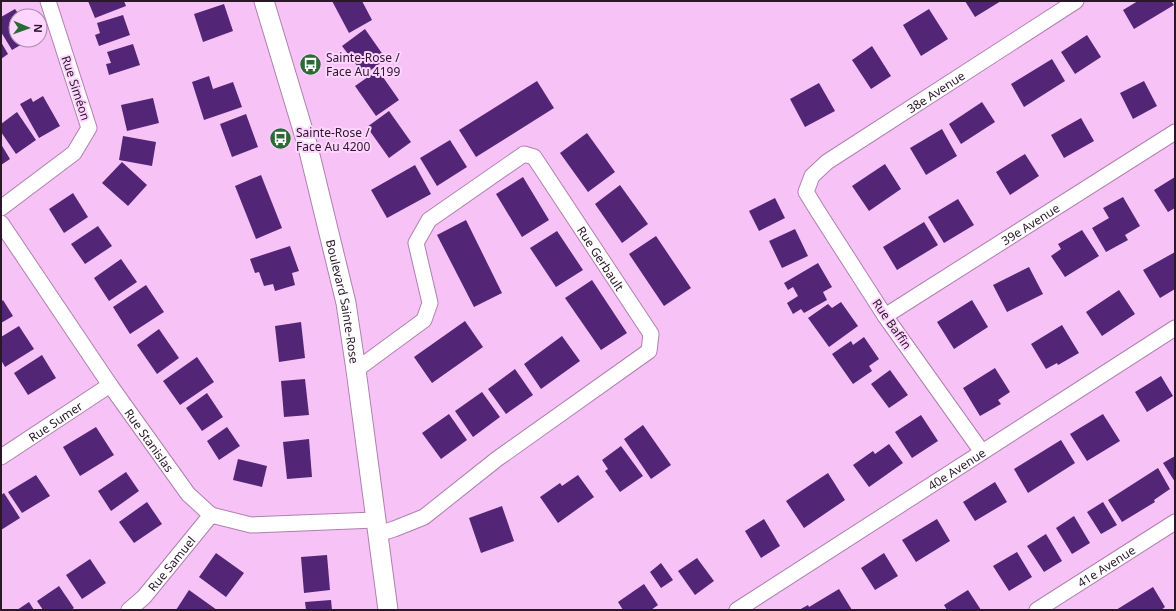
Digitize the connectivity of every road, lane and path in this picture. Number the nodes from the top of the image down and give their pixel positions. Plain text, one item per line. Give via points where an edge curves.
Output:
1 (48, 1) edge
2 (264, 1) edge
3 (1076, 1) edge
4 (1175, 132) edge
5 (806, 192) joint
6 (1, 208) edge
7 (1, 223) edge
8 (885, 316) junction
9 (1175, 328) edge
10 (356, 370) junction
11 (110, 385) junction
12 (982, 452) junction
13 (1, 457) edge
14 (211, 515) junction
15 (1175, 522) edge
16 (376, 527) junction
17 (129, 610) edge
18 (388, 610) edge
19 (737, 610) edge
20 (1037, 610) edge

1 - 6 street, Rue Siméon via 90,128 74,153
2 - 10 street, Boulevard Sainte-Rose via 308,147 346,303
3 - 5 street, 38e Avenue via 827,162 812,176
4 - 8 street, 39e Avenue
5 - 8 street, Rue Baffin
7 - 11 street, Rue Stanislas
8 - 12 street, Rue Baffin
9 - 12 street, 40e Avenue
10 - 16 street, Boulevard Sainte-Rose
10 - 16 street, Rue Gerbault via 424,320 430,303 416,243 428,220 524,154 534,157 651,334 649,351 497,459 424,517 394,529
11 - 13 street, Rue Sumer
11 - 14 street, Rue Stanislas via 188,494
12 - 19 street, 40e Avenue
14 - 16 street, Rue Stanislas via 251,525
14 - 17 street, Rue Samuel via 144,597
15 - 20 street, 41e Avenue
16 - 18 street, Boulevard Sainte-Rose

